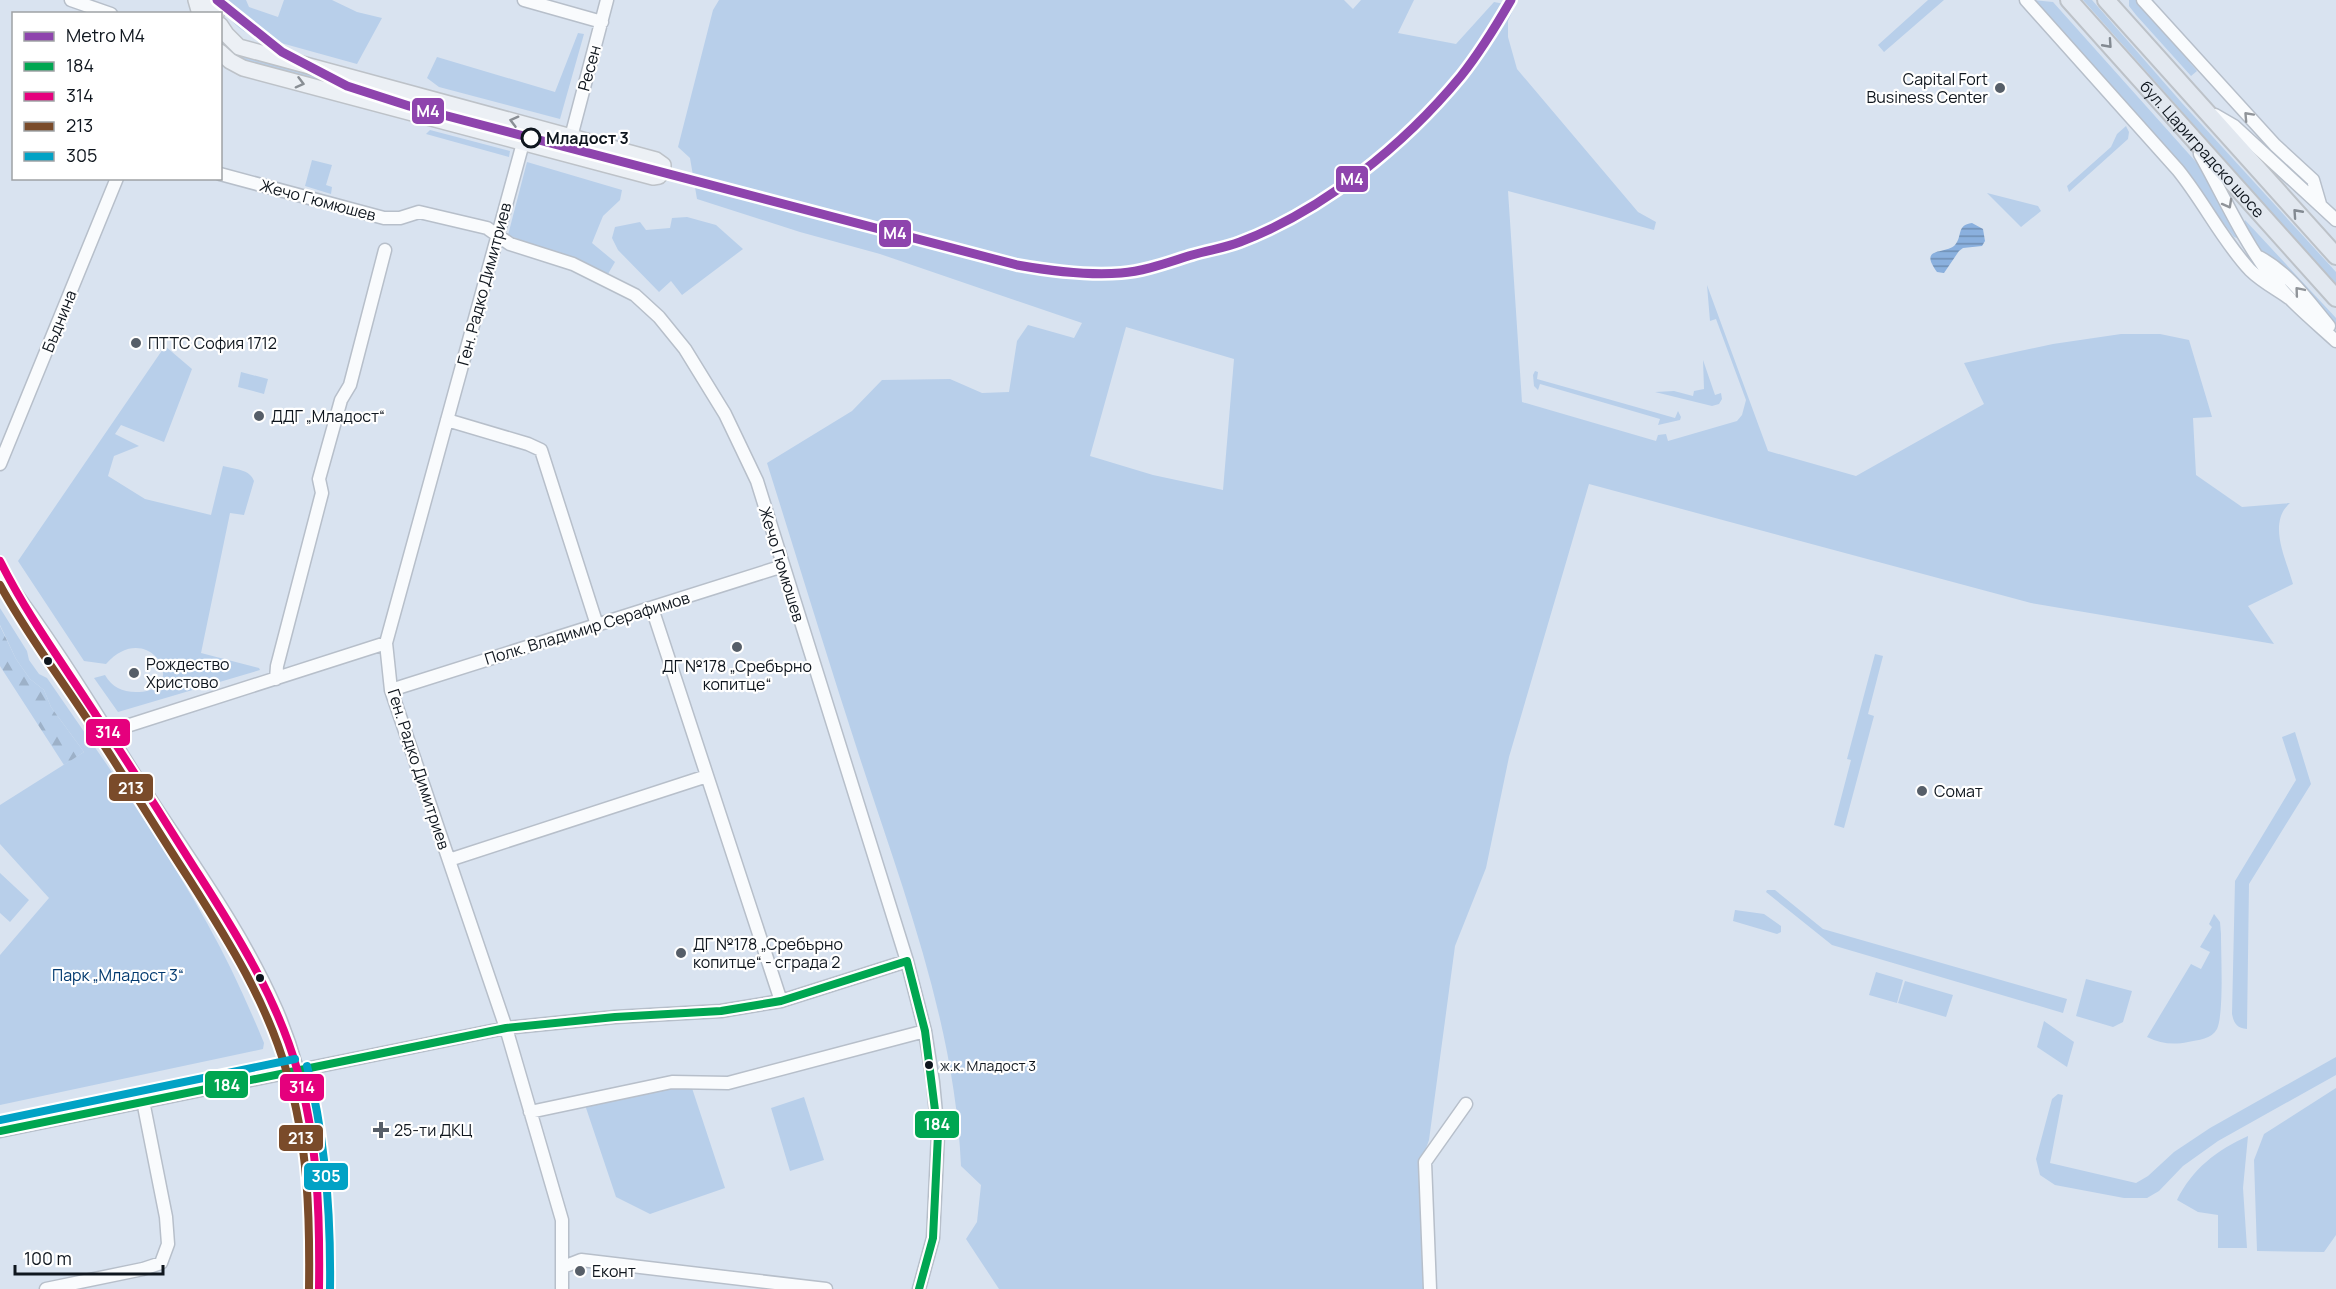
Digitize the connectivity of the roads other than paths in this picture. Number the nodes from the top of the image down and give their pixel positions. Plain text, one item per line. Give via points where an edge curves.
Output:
1 (71, 0) edge
2 (524, 0) edge
3 (607, 0) edge
4 (2026, 0) edge
5 (2069, 0) edge
6 (2106, 0) edge
7 (2143, 0) edge
8 (105, 12) edge
9 (602, 22) junction
10 (222, 28) edge
11 (222, 54) edge
12 (2202, 107) junction
13 (2190, 134) junction
14 (571, 137) junction
15 (523, 143) junction
16 (222, 175) edge
17 (116, 180) edge
18 (2320, 204) junction
19 (2336, 220) edge
20 (2215, 222) junction
21 (497, 236) junction
22 (386, 250) dead end
23 (2256, 255) junction
24 (2336, 256) edge
25 (2289, 298) junction
26 (2336, 298) edge
27 (2336, 334) edge
28 (2336, 341) edge
29 (447, 420) junction
30 (0, 463) edge
31 (0, 561) edge
32 (783, 567) junction
33 (0, 572) edge
34 (13, 589) junction
35 (652, 608) junction
36 (597, 625) junction
37 (386, 643) junction
38 (276, 679) junction
39 (391, 690) junction
40 (108, 732) junction
41 (707, 776) junction
42 (449, 860) junction
43 (907, 961) junction
44 (781, 1001) junction
45 (506, 1028) junction
46 (925, 1031) junction
47 (297, 1069) junction
48 (143, 1101) junction
49 (1466, 1104) dead end
50 (530, 1112) junction
51 (0, 1131) edge
52 (563, 1267) junction
53 (109, 1276) junction
54 (46, 1289) edge
55 (111, 1289) edge
56 (319, 1289) edge
57 (562, 1289) edge
58 (826, 1289) edge
59 (919, 1289) edge
60 (1430, 1289) edge

1 - 8 street
2 - 9 street
3 - 9 street, Ресен
4 - 20 street, бул. Цариградско шосе via 2178,170
5 -> 13 highway, бул. Цариградско шосе
6 - 12 highway, бул. Цариградско шосе
18 -> 7 street via 2313,180 2275,146
9 - 14 street, Ресен
14 -> 10 main road via 239,47
11 -> 15 main road via 243,68
12 - 18 street via 2234,126
24 -> 12 highway, бул. Цариградско шосе
13 -> 23 street
13 - 26 highway, бул. Цариградско шосе
14 - 15 main road via 659,161 663,170 653,177
15 - 21 street, Ген. Радко Димитриев
16 - 21 street, Жечо Гюмюшев via 384,218 419,212 487,228
17 - 30 street, Бъднина
18 - 19 street
20 - 23 street, бул. Цариградско шосе
20 - 25 street, бул. Цариградско шосе via 2251,270
21 - 29 street, Ген. Радко Димитриев
21 - 32 street, Жечо Гюмюшев via 609,281 635,295 659,317 685,349 725,414 757,481
22 - 38 street via 350,385 341,400 319,479 322,493
23 - 25 street
27 -> 23 street via 2286,275
25 - 28 street
29 - 36 street via 541,450
29 - 37 street, Ген. Радко Димитриев
31 - 34 street
32 - 35 street, Полк. Владимир Серафимов
32 - 43 street, Жечо Гюмюшев
33 - 34 street
34 - 40 street
35 - 36 street, Полк. Владимир Серафимов
35 - 41 street
36 - 39 street, Полк. Владимир Серафимов
37 - 38 street
37 - 39 street, Ген. Радко Димитриев
38 - 40 street
39 - 42 street, Ген. Радко Димитриев
40 - 47 street via 250,959 276,1008
41 - 42 street
41 - 44 street
42 - 45 street, Ген. Радко Димитриев
43 - 44 street
43 - 46 street, Жечо Гюмюшев
44 - 45 street via 721,1011
45 - 47 street
45 - 50 street, Ген. Радко Димитриев
46 - 50 street via 728,1083 672,1082
46 - 59 street, Жечо Гюмюшев via 938,1134 933,1238
47 - 48 street
47 - 56 street via 317,1181
48 - 51 street
48 - 53 street via 168,1244 161,1263
49 - 60 street via 1425,1162
50 - 52 street, Ген. Радко Димитриев via 562,1220
52 - 57 street, Ген. Радко Димитриев
52 - 58 street via 581,1260
53 - 54 street
53 - 55 street

